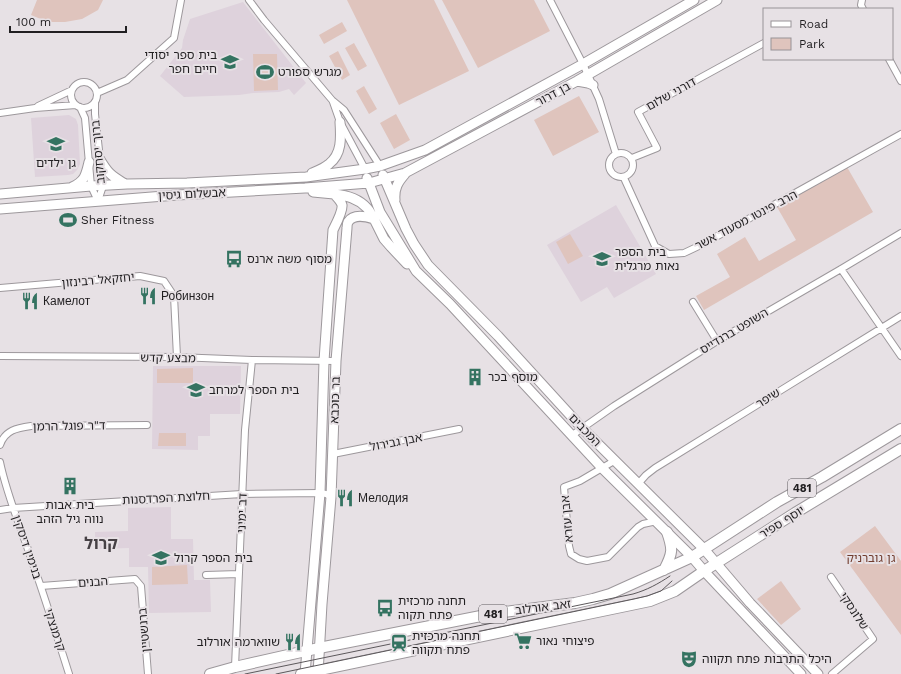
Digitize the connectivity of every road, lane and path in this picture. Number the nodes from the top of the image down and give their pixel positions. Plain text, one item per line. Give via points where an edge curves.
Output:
1 (181, 0) edge
2 (249, 0) edge
3 (550, 0) edge
4 (694, 0) edge
5 (717, 0) edge
6 (763, 44) edge
7 (890, 60) edge
8 (583, 64) junction
9 (588, 75) junction
10 (577, 81) junction
11 (901, 81) edge
12 (593, 85) junction
13 (72, 90) junction
14 (97, 94) junction
15 (332, 100) junction
16 (95, 102) junction
17 (78, 106) junction
18 (35, 108) junction
19 (0, 113) edge
20 (340, 122) junction
21 (901, 134) edge
22 (616, 154) junction
23 (99, 158) junction
24 (632, 158) junction
25 (89, 162) junction
26 (380, 166) junction
27 (365, 169) junction
28 (405, 173) junction
29 (306, 177) junction
30 (624, 178) junction
31 (385, 179) junction
32 (369, 183) junction
33 (127, 184) junction
34 (91, 186) junction
35 (103, 186) junction
36 (70, 188) junction
37 (294, 189) junction
38 (0, 194) edge
39 (334, 194) junction
40 (98, 201) junction
41 (0, 209) edge
42 (399, 213) junction
43 (374, 219) junction
44 (901, 233) edge
45 (841, 269) junction
46 (416, 271) junction
47 (0, 288) edge
48 (693, 302) dead end
49 (901, 316) edge
50 (881, 328) junction
51 (717, 341) junction
52 (0, 356) edge
53 (901, 356) edge
54 (177, 357) junction
55 (252, 360) junction
56 (324, 361) junction
57 (336, 361) junction
58 (147, 425) dead end
59 (582, 428) junction
60 (459, 429) dead end
61 (901, 429) edge
62 (571, 436) junction
63 (0, 445) edge
64 (901, 449) edge
65 (333, 454) junction
66 (614, 460) junction
67 (0, 462) edge
68 (602, 468) junction
69 (638, 484) junction
70 (320, 493) junction
71 (242, 494) junction
72 (331, 497) junction
73 (13, 508) junction
74 (0, 510) edge
75 (657, 521) junction
76 (667, 532) junction
77 (704, 549) junction
78 (692, 557) junction
79 (716, 564) junction
80 (664, 570) junction
81 (704, 571) junction
82 (239, 574) junction
83 (206, 575) dead end
84 (830, 577) dead end
85 (41, 586) junction
86 (141, 586) joint
87 (319, 648) junction
88 (306, 651) junction
89 (236, 667) junction
90 (318, 672) edge
91 (70, 674) edge
92 (148, 674) edge
93 (210, 674) edge
94 (304, 674) edge
95 (801, 674) edge
96 (818, 674) edge
97 (832, 674) edge

1 - 14 street via 174,38 127,80
2 - 15 street
3 - 8 street
4 - 8 street, בן דרור
5 - 9 street, בן דרור
6 - 24 street, דורני שלום via 638,112 657,148
7 - 11 street
8 - 9 street
8 - 26 street, בן דרור via 425,150
9 - 10 street, בן דרור
9 - 12 street
10 - 12 street
10 - 28 street, בן דרור
12 - 22 street
13 - 14 street via 78,84 86,82 94,86
13 - 17 street via 73,102
13 - 18 street
14 - 16 street
15 - 20 street
15 - 26 street via 344,110
16 - 17 street via 89,107
16 - 23 street, ברוך יסחקוב
17 - 18 street
17 - 25 street, ברוך יסחקוב via 86,118
18 - 19 street
20 - 27 street
20 - 29 street via 339,152 329,164
21 - 30 street, הרב פינטו מסעוד אשר via 684,253 669,254 655,246
22 - 24 street via 627,154
22 - 30 street via 610,160 609,168 613,174
23 - 33 street via 113,177
23 - 35 street, ברוך יסחקוב
24 - 30 street via 633,170
25 - 34 street, ברוך יסחקוב
25 - 36 street via 86,175 80,183
26 - 27 street, אבשלום גיסין
26 - 31 street, המכבים
27 - 29 street, אבשלום גיסין
27 - 32 street, המכבים
28 - 31 street, בן דרור
28 - 42 street via 395,189 394,199
29 - 33 street, אבשלום גיסין
31 - 32 street, אבשלום גיסין
31 - 42 street, המכבים
32 - 37 street, אבשלום גיסין
32 - 46 street, המכבים via 380,212
33 - 35 street, אבשלום גיסין
34 - 35 street, אבשלום גיסין
34 - 36 street, אבשלום גיסין
34 - 40 street, ברוך יסחקוב
35 - 40 street, ברוך יסחקוב
36 - 38 street, אבשלום גיסין
37 - 39 street
37 - 40 street, אבשלום גיסין
39 - 43 street via 357,200 368,208
39 - 56 street, בר כוכבא via 342,205 333,230
40 - 41 street, אבשלום גיסין
42 - 59 street, המכבים via 428,265 498,336
43 - 46 street via 384,239
43 - 57 street, בר כוכבא via 356,216 348,222
44 - 45 street, השופט ברנדייס
45 - 50 street
45 - 51 street, השופט ברנדייס
46 - 62 street, המכבים via 450,304
47 - 54 street, יחזקאל רבינזון via 140,276 164,281 174,296
48 - 51 street
49 - 50 street, שיפר
50 - 53 street
50 - 69 street, שיפר via 656,468
51 - 59 street, השופט ברנדייס
52 - 54 street, מבצע קדש
54 - 55 street, מבצע קדש
55 - 56 street, מבצע קדש
55 - 71 street, דב ימיני
56 - 57 street, מבצע קדש
56 - 70 street, בר כוכבא
57 - 65 street, בר כוכבא
58 - 63 street, ד"ר פוגל הרמן via 31,426 8,433
59 - 62 street, השופט ברנדייס
59 - 66 street, המכבים
60 - 65 street, אבן גבירול
61 - 77 main road, יוסף ספיר / 481
62 - 68 street, המכבים
64 - 79 main road, יוסף ספיר / 481
65 - 72 street, בר כוכבא
66 - 68 street, אבן עזרא
66 - 69 street, המכבים
67 - 73 street
68 - 75 street, המכבים
68 - 75 street, אבן עזרא via 564,488 571,554 587,561 608,557 638,527
69 - 77 street, המכבים
70 - 71 street, חלוצת הפרדסנות
70 - 72 street, חלוצת הפרדסנות
70 - 88 street, בר כוכבא
71 - 73 street, חלוצת הפרדסנות
71 - 82 street, דב ימיני
72 - 87 street, בר כוכבא
73 - 74 street, חלוצת הפרדסנות
73 - 85 street, בנימין דיסקין
75 - 76 street, המכבים
76 - 78 street, המכבים
76 - 80 main road via 671,553
77 - 78 main road, זאב אורלוב / 481
77 - 79 street, המכבים
78 - 80 main road, זאב אורלוב / 481
78 - 81 street, המכבים
79 - 81 main road, יוסף ספיר / 481
79 - 96 street, המכבים via 765,620
80 - 87 main road, זאב אורלוב / 481 via 594,599 496,613
81 - 90 main road, זאב אורלוב / 481 via 675,591 650,601
81 - 95 street, המכבים
82 - 83 street
82 - 89 street, דב ימיני
84 - 97 street, שלונסקי via 873,639
85 - 86 street, הבנים via 135,579
85 - 91 street, קרמנצקי
86 - 92 street, ברנשטיין
87 - 88 main road, זאב אורלוב / 481
87 - 90 street, בר כוכבא
88 - 89 main road, זאב אורלוב / 481
88 - 94 street, בר כוכבא
89 - 93 main road, זאב אורלוב / 481
90 - 94 main road, זאב אורלוב / 481

